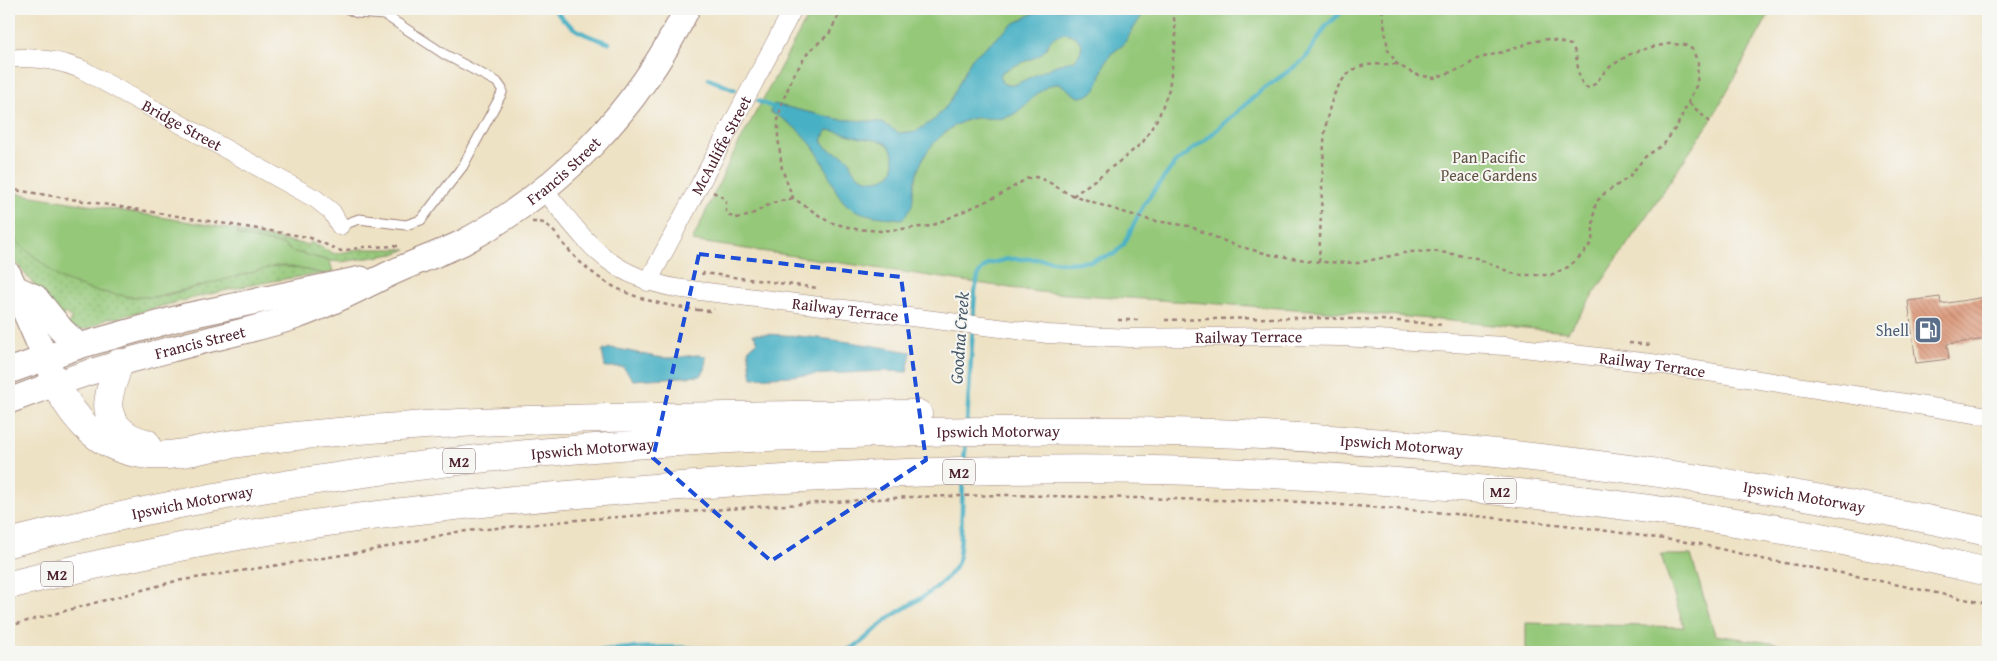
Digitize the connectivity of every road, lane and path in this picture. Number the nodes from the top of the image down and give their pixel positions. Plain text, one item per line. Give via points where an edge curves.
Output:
1 (348, 9) edge
2 (687, 9) edge
3 (793, 9) edge
4 (842, 9) edge
5 (1173, 9) edge
6 (1382, 9) edge
7 (9, 58) edge
8 (1397, 64) junction
9 (1688, 103) junction
10 (1710, 122) dead end
11 (9, 188) edge
12 (544, 190) junction
13 (1073, 196) junction
14 (792, 198) junction
15 (691, 199) junction
16 (340, 226) joint
17 (409, 246) dead end
18 (1319, 262) junction
19 (388, 274) junction
20 (648, 282) junction
21 (10, 300) edge
22 (79, 346) junction
23 (39, 359) junction
24 (119, 363) junction
25 (9, 371) edge
26 (55, 383) junction
27 (9, 402) edge
28 (1988, 416) edge
29 (918, 423) junction
30 (225, 445) junction
31 (1006, 482) junction
32 (911, 486) junction
33 (1988, 532) edge
34 (9, 543) edge
35 (1988, 572) edge
36 (9, 585) edge
37 (1988, 604) edge
38 (9, 626) edge

1 - 16 lane via 356,13 385,15 444,54 497,82 502,93 463,166 421,220 406,225 359,219
2 - 12 main road, Francis Street via 659,60 628,105 592,146
3 - 15 street, McAuliffe Street
4 - 14 path via 828,34 809,51 798,68 782,102 778,137 782,169
5 - 13 path via 1176,36 1169,89 1159,116 1143,142
6 - 8 path via 1388,50
7 - 16 street, Bridge Street via 51,60 81,70 316,198 332,212
8 - 9 path via 1414,74 1434,78 1496,53 1547,39 1573,47 1580,80 1589,88 1609,67 1634,52 1661,45 1685,45 1692,49 1698,67 1697,84
8 - 18 path via 1362,66 1346,78 1332,98 1325,123
9 - 10 path
9 - 18 path via 1664,144 1645,157 1628,178 1596,202 1592,242 1583,254 1568,267 1551,275 1520,275 1476,258 1434,251 1409,252 1358,263
11 - 17 path via 308,237 337,251
12 - 19 main road, Francis Street via 461,243
12 - 20 street, Railway Terrace via 594,250 619,268
13 - 14 path via 1047,181 1032,178 931,226 881,231 828,222
13 - 18 path via 1149,220 1189,226 1255,251
14 - 15 path via 743,218 730,217 726,213 726,199
15 - 20 street, McAuliffe Street
19 - 22 main road, Francis Street via 186,316
19 - 24 main road, Francis Street via 294,317
20 - 28 street, Railway Terrace via 1048,334 1130,338 1277,336 1402,339 1505,346 1651,363
21 - 22 main road via 35,297 60,329
21 - 23 main road
22 - 23 main road, Francis Street
23 - 25 main road, Francis Street
23 - 26 main road
24 - 26 main road, Francis Street
24 - 30 highway via 108,403 110,417 119,430 139,441 153,444
26 - 27 main road, Francis Street
26 - 30 highway via 79,422 119,449 164,456
29 - 30 highway via 573,419 450,423
29 - 33 highway, Ipswich Motorway / M2 via 1005,422 1049,431 1293,436 1571,460 1760,488
29 - 34 highway, Ipswich Motorway / M2 via 427,465 219,497
31 - 32 highway, M2
31 - 32 path
31 - 35 highway, M2 via 1191,471 1484,489 1741,524 1854,543
31 - 37 path via 1303,502 1633,533
32 - 36 highway, M2 via 834,476 658,487 462,505 354,518 176,548
32 - 38 path via 458,532 368,551 176,581

